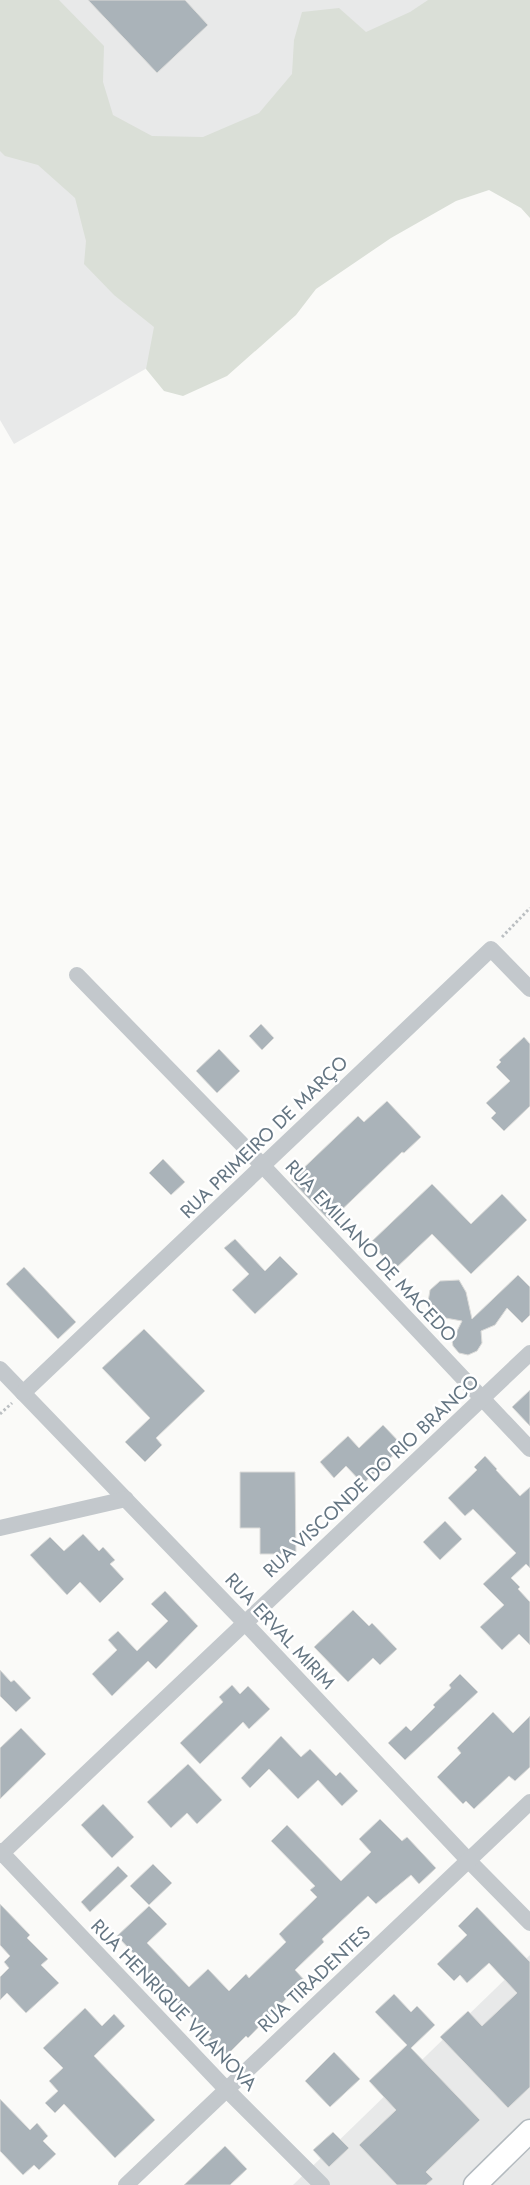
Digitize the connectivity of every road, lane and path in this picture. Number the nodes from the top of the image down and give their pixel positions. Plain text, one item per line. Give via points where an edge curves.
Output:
1 (530, 908) edge
2 (491, 949) junction
3 (77, 974) dead end
4 (530, 988) edge
5 (263, 1166) junction
6 (530, 1353) edge
7 (0, 1369) edge
8 (23, 1393) junction
9 (482, 1399) junction
10 (530, 1449) edge
11 (126, 1499) junction
12 (0, 1528) edge
13 (245, 1623) junction
14 (530, 1802) edge
15 (1, 1853) edge
16 (469, 1861) junction
17 (530, 1923) edge
18 (226, 2089) junction
19 (530, 2131) edge
20 (126, 2185) edge
21 (322, 2185) edge
22 (475, 2185) edge

1 - 2 path
2 - 4 street
2 - 5 street, RUA PRIMEIRO DE MARÇO
3 - 5 street, RUA EMILIANO DE MACEDO
5 - 8 street, RUA PRIMEIRO DE MARÇO
5 - 9 street, RUA EMILIANO DE MACEDO
6 - 9 street, RUA VISCONDE DO RIO BRANCO
7 - 8 street, RUA ERVAL MIRIM
8 - 11 street, RUA ERVAL MIRIM
9 - 10 street, RUA EMILIANO DE MACEDO
9 - 13 street, RUA VISCONDE DO RIO BRANCO
11 - 12 street
11 - 13 street, RUA ERVAL MIRIM
13 - 15 street, RUA VISCONDE DO RIO BRANCO
13 - 16 street, RUA ERVAL MIRIM
14 - 16 street, RUA TIRADENTES
15 - 18 street, RUA HENRIQUE VILANOVA
16 - 17 street, RUA ERVAL MIRIM
16 - 18 street, RUA TIRADENTES
18 - 20 street, RUA TIRADENTES
18 - 21 street, RUA HENRIQUE VILANOVA
19 - 22 main road

